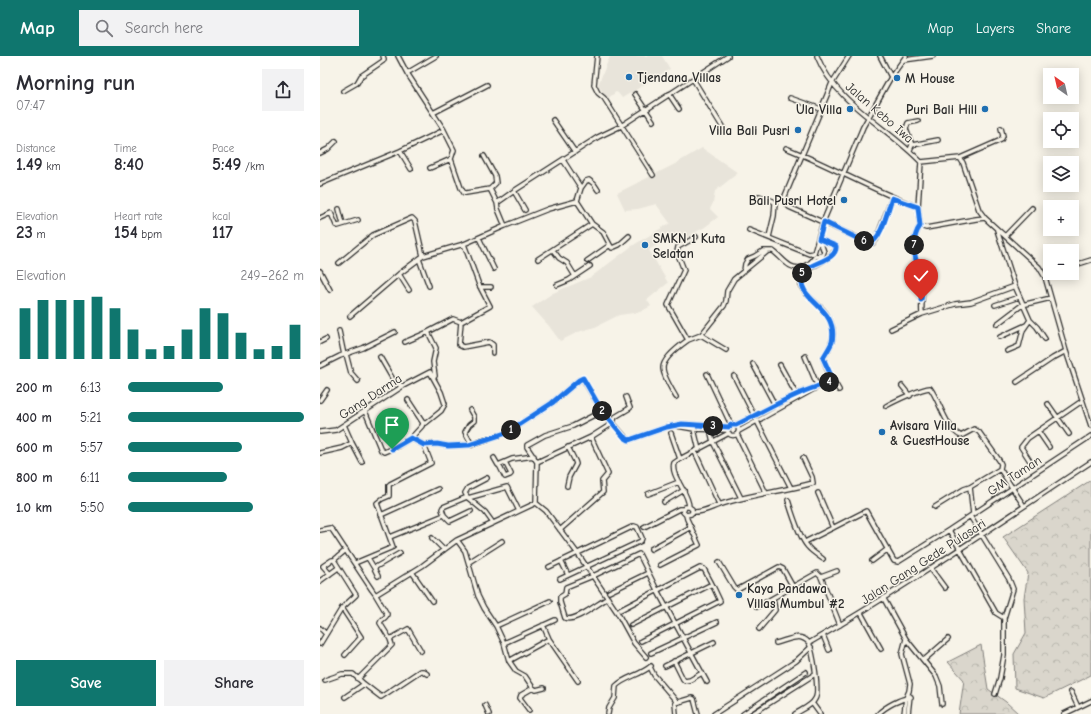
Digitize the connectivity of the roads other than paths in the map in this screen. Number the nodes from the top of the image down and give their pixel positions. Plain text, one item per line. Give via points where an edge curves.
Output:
1 (383, 56) edge
2 (398, 56) edge
3 (436, 56) edge
4 (597, 56) edge
5 (728, 56) edge
6 (817, 56) edge
7 (849, 56) edge
8 (880, 56) edge
9 (906, 56) edge
10 (933, 56) edge
11 (904, 60) junction
12 (407, 73) junction
13 (891, 77) junction
14 (693, 79) junction
15 (832, 83) junction
16 (486, 85) dead end
17 (343, 92) dead end
18 (635, 94) dead end
19 (669, 94) junction
20 (790, 98) dead end
21 (645, 109) junction
22 (679, 109) dead end
23 (821, 109) junction
24 (433, 113) junction
25 (868, 118) junction
26 (553, 120) dead end
27 (653, 121) dead end
28 (918, 121) dead end
29 (621, 126) junction
30 (724, 128) dead end
31 (1001, 128) dead end
32 (444, 130) junction
33 (938, 140) dead end
34 (336, 141) dead end
35 (912, 145) junction
36 (786, 148) dead end
37 (910, 150) junction
38 (400, 151) junction
39 (575, 152) junction
40 (320, 153) edge
41 (803, 154) junction
42 (484, 156) dead end
43 (960, 158) junction
44 (451, 159) junction
45 (564, 160) junction
46 (929, 161) junction
47 (921, 162) junction
48 (430, 168) dead end
49 (411, 169) dead end
50 (920, 172) junction
51 (843, 173) junction
52 (653, 174) dead end
53 (320, 184) edge
54 (581, 188) junction
55 (490, 189) junction
56 (598, 190) dead end
57 (514, 191) junction
58 (759, 196) dead end
59 (892, 198) junction
60 (577, 201) junction
61 (497, 203) junction
62 (918, 207) junction
63 (1032, 208) dead end
64 (338, 209) dead end
65 (525, 210) dead end
66 (979, 210) junction
67 (320, 218) edge
68 (985, 218) junction
69 (976, 219) junction
70 (358, 220) dead end
71 (824, 222) junction
72 (343, 224) junction
73 (592, 224) junction
74 (505, 226) junction
75 (920, 226) junction
76 (997, 229) junction
77 (749, 230) dead end
78 (629, 236) dead end
79 (1005, 236) junction
80 (696, 237) dead end
81 (769, 237) junction
82 (479, 238) junction
83 (818, 240) junction
84 (464, 244) junction
85 (610, 245) junction
86 (553, 250) junction
87 (768, 251) junction
88 (423, 256) junction
89 (419, 259) junction
90 (538, 259) dead end
91 (1091, 260) edge
92 (588, 261) dead end
93 (339, 263) dead end
94 (1079, 264) edge
95 (590, 266) dead end
96 (494, 269) dead end
97 (320, 271) edge
98 (744, 271) junction
99 (399, 274) junction
100 (1043, 274) edge
101 (575, 276) junction
102 (1046, 280) edge
103 (557, 285) dead end
104 (429, 286) dead end
105 (1015, 286) junction
106 (480, 287) junction
107 (491, 287) dead end
108 (330, 290) dead end
109 (408, 290) dead end
110 (1019, 297) junction
111 (1051, 298) junction
112 (995, 305) dead end
113 (1022, 305) junction
114 (922, 314) junction
115 (350, 316) dead end
116 (1030, 320) junction
117 (461, 322) junction
118 (997, 324) dead end
119 (1027, 325) junction
120 (890, 329) dead end
121 (339, 330) dead end
122 (395, 332) dead end
123 (428, 332) junction
124 (701, 335) junction
125 (1000, 337) dead end
126 (326, 339) dead end
127 (688, 340) junction
128 (1045, 340) dead end
129 (320, 342) edge
130 (404, 342) dead end
131 (726, 350) dead end
132 (1007, 351) dead end
133 (1066, 351) junction
134 (493, 353) dead end
135 (345, 354) junction
136 (805, 356) dead end
137 (380, 358) dead end
138 (753, 364) dead end
139 (780, 365) dead end
140 (320, 366) edge
141 (707, 374) dead end
142 (734, 376) dead end
143 (434, 377) junction
144 (833, 380) junction
145 (358, 381) dead end
146 (1017, 382) dead end
147 (403, 386) junction
148 (902, 386) dead end
149 (818, 387) junction
150 (327, 390) dead end
151 (839, 390) dead end
152 (796, 394) junction
153 (910, 396) junction
154 (626, 397) dead end
155 (676, 397) dead end
156 (320, 400) edge
157 (408, 400) dead end
158 (1082, 401) junction
159 (1048, 404) dead end
160 (886, 406) dead end
161 (776, 407) junction
162 (470, 410) dead end
163 (365, 411) junction
164 (602, 411) junction
165 (756, 418) junction
166 (1058, 418) junction
167 (613, 423) junction
168 (424, 424) junction
169 (344, 425) junction
170 (736, 425) junction
171 (675, 426) junction
172 (1091, 426) edge
173 (694, 428) junction
174 (729, 429) junction
175 (710, 430) junction
176 (1038, 431) junction
177 (320, 432) edge
178 (738, 432) junction
179 (671, 433) dead end
180 (1069, 434) dead end
181 (591, 436) junction
182 (1091, 436) edge
183 (411, 438) junction
184 (713, 442) junction
185 (352, 443) junction
186 (424, 445) junction
187 (472, 445) junction
188 (568, 447) junction
189 (1049, 447) dead end
190 (700, 450) junction
191 (320, 452) edge
192 (695, 452) junction
193 (534, 456) junction
194 (494, 458) dead end
195 (803, 458) dead end
196 (680, 459) junction
197 (1030, 461) dead end
198 (362, 462) dead end
199 (505, 462) junction
200 (537, 462) junction
201 (1091, 462) edge
202 (499, 465) junction
203 (1000, 469) junction
204 (487, 478) dead end
205 (679, 482) junction
206 (567, 486) dead end
207 (970, 487) junction
208 (791, 488) junction
209 (1012, 488) junction
210 (438, 489) dead end
211 (684, 490) junction
212 (766, 493) junction
213 (818, 493) dead end
214 (648, 494) dead end
215 (468, 497) junction
216 (741, 498) junction
217 (788, 500) dead end
218 (664, 502) dead end
219 (536, 503) junction
220 (719, 504) junction
221 (1024, 506) junction
222 (689, 507) junction
223 (935, 507) dead end
224 (684, 509) junction
225 (471, 511) dead end
226 (519, 511) junction
227 (692, 512) junction
228 (381, 515) junction
229 (444, 515) junction
230 (686, 515) junction
231 (971, 515) junction
232 (493, 523) junction
233 (644, 527) dead end
234 (691, 527) junction
235 (833, 528) junction
236 (320, 530) edge
237 (560, 530) junction
238 (949, 530) junction
239 (982, 535) junction
240 (390, 537) junction
241 (432, 538) dead end
242 (457, 540) junction
243 (502, 541) dead end
244 (805, 542) junction
245 (651, 548) dead end
246 (888, 549) junction
247 (960, 549) junction
248 (346, 550) junction
249 (444, 550) junction
250 (400, 553) dead end
251 (578, 554) junction
252 (368, 558) junction
253 (823, 559) dead end
254 (334, 560) junction
255 (561, 561) junction
256 (872, 561) dead end
257 (469, 562) junction
258 (720, 562) dead end
259 (355, 563) junction
260 (660, 566) dead end
261 (322, 567) edge
262 (550, 567) dead end
263 (587, 567) junction
264 (338, 568) junction
265 (374, 568) junction
266 (931, 569) junction
267 (837, 571) dead end
268 (412, 572) junction
269 (648, 573) junction
270 (330, 574) junction
271 (568, 575) junction
272 (378, 576) dead end
273 (593, 576) junction
274 (821, 577) junction
275 (560, 579) dead end
276 (320, 581) edge
277 (712, 584) junction
278 (794, 586) junction
279 (945, 588) dead end
280 (657, 590) junction
281 (609, 592) dead end
282 (375, 594) junction
283 (608, 598) junction
284 (773, 598) junction
285 (884, 599) junction
286 (432, 601) dead end
287 (550, 601) dead end
288 (666, 607) junction
289 (757, 607) dead end
290 (342, 608) junction
291 (620, 610) dead end
292 (862, 612) junction
293 (1004, 618) junction
294 (555, 620) dead end
295 (717, 622) dead end
296 (675, 623) junction
297 (631, 624) dead end
298 (543, 625) junction
299 (840, 625) junction
300 (496, 626) junction
301 (320, 628) edge
302 (758, 628) dead end
303 (326, 634) junction
304 (823, 635) junction
305 (683, 638) junction
306 (906, 638) junction
307 (390, 639) junction
308 (549, 639) junction
309 (948, 639) dead end
310 (641, 641) dead end
311 (714, 642) dead end
312 (504, 643) junction
313 (776, 643) dead end
314 (320, 644) edge
315 (810, 645) junction
316 (881, 649) dead end
317 (829, 650) dead end
318 (421, 651) dead end
319 (651, 653) dead end
320 (691, 653) junction
321 (344, 655) dead end
322 (646, 657) dead end
323 (924, 660) junction
324 (509, 661) junction
325 (674, 661) junction
326 (665, 666) dead end
327 (702, 672) junction
328 (806, 672) dead end
329 (427, 674) dead end
330 (815, 674) junction
331 (358, 679) junction
332 (325, 680) dead end
333 (578, 681) dead end
334 (707, 682) dead end
335 (364, 684) junction
336 (533, 688) junction
337 (544, 688) dead end
338 (1070, 692) dead end
339 (995, 694) dead end
340 (345, 697) dead end
341 (908, 697) junction
342 (1091, 701) edge
343 (677, 702) junction
344 (812, 703) junction
345 (485, 704) dead end
346 (942, 704) dead end
347 (1078, 707) junction
348 (529, 710) dead end
349 (1071, 713) edge
350 (489, 714) edge
351 (608, 714) edge
352 (675, 714) edge
353 (698, 714) edge
354 (714, 714) edge
355 (742, 714) edge
356 (752, 714) edge
357 (795, 714) edge
358 (820, 714) edge
359 (878, 714) edge
360 (904, 714) edge
361 (908, 714) edge
362 (1064, 714) edge

1 - 17 street via 383,61 360,76 357,82
2 - 12 street
3 - 12 street
4 - 29 street via 595,89 604,98
5 - 14 street
6 - 15 street, Jalan Kebo Iwa
7 - 15 street
8 - 13 street
9 - 11 street
10 - 11 street
11 - 13 street
12 - 24 street
13 - 25 street
14 - 19 street
14 - 30 street
15 - 23 street
15 - 25 street, Jalan Kebo Iwa
16 - 24 street
18 - 21 street
19 - 21 street
19 - 22 street
20 - 23 street
21 - 27 street
21 - 29 street
23 - 41 street
24 - 32 street
25 - 37 street, Jalan Kebo Iwa
25 - 51 street
26 - 39 street
28 - 35 street via 909,122 906,127
29 - 39 street
29 - 52 street
31 - 43 street via 1001,140
32 - 38 street
32 - 44 street via 454,150
33 - 35 street
34 - 40 street
35 - 37 street
36 - 41 street
37 - 47 street, Jalan Kebo Iwa
38 - 49 street
38 - 53 street
39 - 45 street
41 - 51 street
41 - 71 street via 785,196 785,202 789,207
42 - 55 street via 496,180
43 - 46 street
43 - 66 street
44 - 48 street
44 - 55 street via 464,193
45 - 54 street
45 - 57 street
46 - 47 street
46 - 50 street
47 - 50 street
50 - 62 street
51 - 59 street
51 - 71 street
54 - 56 street via 589,180
54 - 60 street
55 - 61 street
57 - 61 street
57 - 65 street
58 - 81 street via 775,204
59 - 62 street
59 - 71 street via 873,243 869,244
60 - 73 street
60 - 74 street
61 - 74 street
62 - 75 street
63 - 79 street
64 - 72 street
66 - 68 street
66 - 69 street
67 - 72 street via 331,213 337,226
68 - 69 street
68 - 76 street
69 - 75 street via 926,228
70 - 72 street
71 - 83 street
73 - 85 street via 603,232
73 - 86 street
74 - 82 street
75 - 114 street via 913,244 922,291
76 - 79 street
76 - 105 street
77 - 81 street
78 - 85 street via 619,245 612,248
79 - 100 street
80 - 127 street via 678,246 677,252 684,270 668,305
81 - 83 street via 809,254 814,253
82 - 84 street
82 - 96 street
83 - 87 street via 824,252 802,267 793,268 773,251
83 - 144 street via 836,246 835,252 806,270 802,274 801,286 828,316 832,325 831,343 823,358
84 - 88 street
84 - 106 street
85 - 92 street
86 - 90 street
86 - 101 street via 567,263
87 - 98 street
87 - 98 street via 748,259
88 - 89 street
88 - 93 street via 415,221 412,218 373,234
89 - 99 street
89 - 104 street
91 - 94 street
95 - 101 street
97 - 108 street
98 - 124 street via 734,279 724,306
99 - 109 street
99 - 115 street
101 - 103 street
102 - 111 street
105 - 110 street
105 - 114 street via 971,302
106 - 107 street
106 - 117 street via 490,306
110 - 112 street
110 - 113 street
111 - 113 street
111 - 133 street
113 - 116 street
113 - 118 street
114 - 120 street
116 - 119 street
116 - 128 street
117 - 123 street via 453,318
117 - 134 street via 461,347 489,342 493,345
119 - 125 street
119 - 132 street via 1019,346
121 - 135 street
122 - 135 street
123 - 130 street
123 - 143 street via 436,348 433,362
124 - 127 street
124 - 131 street
126 - 129 street
127 - 155 street via 674,351 663,367
133 - 146 street
133 - 158 street
135 - 140 street
135 - 145 street via 351,373
136 - 149 street
137 - 147 street via 395,383
138 - 161 street
139 - 152 street
141 - 174 street
142 - 165 street
143 - 147 street, Gang Darma via 428,372
143 - 168 street via 445,404 441,411
144 - 149 street
144 - 151 street
147 - 163 street, Gang Darma
148 - 153 street
149 - 152 street
149 - 161 street
150 - 156 street
152 - 161 street
153 - 160 street
153 - 203 street via 930,388 951,426 961,436 976,430 999,460
154 - 167 street via 630,408 615,418
157 - 168 street
158 - 166 street
158 - 172 street
159 - 166 street
161 - 165 street
162 - 187 street via 474,421 468,425 466,432
163 - 169 street, Gang Darma
163 - 183 street via 383,451
164 - 167 street
164 - 187 street via 583,378 506,433
164 - 193 street via 528,444 527,447
165 - 170 street
165 - 178 street
165 - 208 street
166 - 176 street
166 - 180 street
167 - 171 street via 629,440
167 - 181 street
168 - 183 street
169 - 177 street, Gang Darma via 336,430
169 - 185 street
170 - 174 street
170 - 178 street
171 - 173 street
171 - 174 street via 682,424
173 - 175 street
173 - 190 street
174 - 175 street
174 - 178 street via 731,435
174 - 184 street
175 - 184 street
176 - 189 street
176 - 197 street via 1021,447
178 - 212 street
179 - 196 street
181 - 188 street
181 - 237 street via 608,474 602,481 603,492
182 - 209 street, GM Taman
183 - 186 street
184 - 190 street
184 - 216 street
185 - 191 street via 342,448
185 - 198 street
186 - 187 street
186 - 228 street via 431,463 389,485 389,496 377,503
188 - 200 street
188 - 206 street via 576,464 568,477
190 - 192 street
192 - 196 street
192 - 220 street
193 - 199 street via 514,458
193 - 200 street
194 - 202 street
195 - 208 street via 813,483
196 - 205 street via 674,462 673,466
199 - 202 street
199 - 202 street via 510,475 505,477
200 - 219 street
201 - 221 street, Jalan Gang Gede Pulasari
203 - 207 street
203 - 209 street
204 - 215 street via 468,488 465,492
205 - 211 street
205 - 214 street
207 - 223 street
207 - 231 street
208 - 212 street
209 - 221 street
209 - 231 street, GM Taman
210 - 228 street
211 - 218 street
211 - 222 street
212 - 216 street
213 - 235 street
215 - 226 street via 507,487
215 - 229 street via 444,507
215 - 232 street
216 - 220 street
217 - 244 street
219 - 226 street
219 - 237 street via 546,511
220 - 227 street via 699,513
221 - 239 street, Jalan Gang Gede Pulasari
222 - 224 street
222 - 227 street via 692,508
224 - 230 street
224 - 233 street via 679,509
225 - 229 street via 450,521
226 - 232 street
227 - 230 street
228 - 240 street
229 - 240 street
230 - 234 street
231 - 238 street, GM Taman
231 - 239 street
232 - 242 street
234 - 245 street
234 - 260 street via 698,546
235 - 244 street
235 - 246 street via 867,512
236 - 248 street via 330,528
237 - 251 street
238 - 246 street, GM Taman via 898,562 894,562
238 - 247 street
239 - 247 street, Jalan Gang Gede Pulasari
239 - 293 street via 1013,589
240 - 252 street via 393,547
241 - 249 street
242 - 249 street
242 - 257 street
243 - 257 street
244 - 253 street
246 - 256 street
247 - 266 street, Jalan Gang Gede Pulasari
247 - 293 street via 996,613
248 - 254 street
248 - 259 street
249 - 268 street
250 - 265 street
251 - 255 street
251 - 263 street
251 - 263 street via 634,526 637,527 641,541
252 - 259 street
252 - 265 street
254 - 261 street
254 - 264 street
255 - 262 street
255 - 271 street
257 - 300 street via 478,596
258 - 278 street via 737,590 780,567
259 - 282 street
261 - 270 street
263 - 271 street
263 - 273 street
264 - 270 street
264 - 290 street via 356,595
265 - 272 street
266 - 279 street
266 - 285 street, Jalan Gang Gede Pulasari
267 - 274 street
268 - 282 street via 381,593
268 - 286 street
269 - 273 street via 639,554
269 - 280 street
269 - 281 street
270 - 276 street
271 - 275 street
273 - 283 street
273 - 283 street via 565,588 565,594 560,599 565,618 578,617
274 - 278 street via 817,573
274 - 299 street
277 - 280 street via 704,569 700,568
277 - 288 street
277 - 296 street via 719,602
278 - 284 street
280 - 288 street
280 - 291 street
282 - 307 street via 386,611 387,615 380,623
283 - 322 street via 634,643
284 - 289 street
284 - 302 street via 775,610
285 - 292 street, Jalan Gang Gede Pulasari
285 - 306 street
287 - 300 street
288 - 296 street
288 - 297 street
290 - 303 street
290 - 321 street via 360,635 360,639
292 - 299 street, Jalan Gang Gede Pulasari
292 - 316 street
293 - 339 street via 1004,655
294 - 298 street
295 - 305 street
296 - 305 street
296 - 310 street
298 - 308 street
298 - 312 street
299 - 304 street, Jalan Gang Gede Pulasari
300 - 312 street
301 - 303 street
303 - 314 street
304 - 315 street, Jalan Gang Gede Pulasari
304 - 317 street
305 - 319 street
305 - 320 street
306 - 323 street
306 - 341 street via 902,654 910,681
307 - 318 street via 408,629
307 - 331 street via 392,646
308 - 324 street
308 - 333 street
309 - 323 street
311 - 320 street
312 - 324 street
313 - 315 street via 803,637
315 - 330 street
315 - 354 street, Jalan Gang Gede Pulasari via 796,661
320 - 325 street
320 - 327 street
323 - 346 street via 939,681
324 - 336 street
325 - 326 street
325 - 327 street via 685,681
327 - 334 street
328 - 355 street
329 - 335 street via 420,671 381,696
330 - 344 street via 816,697
330 - 356 street
331 - 332 street via 347,673
331 - 335 street
335 - 340 street
336 - 337 street
336 - 348 street via 520,698
338 - 347 street
341 - 359 street
341 - 360 street
341 - 361 street
342 - 347 street
343 - 351 street via 650,666 616,686 615,698
343 - 352 street
343 - 353 street via 694,699
344 - 357 street
344 - 358 street
345 - 350 street
347 - 349 street
349 - 362 street

